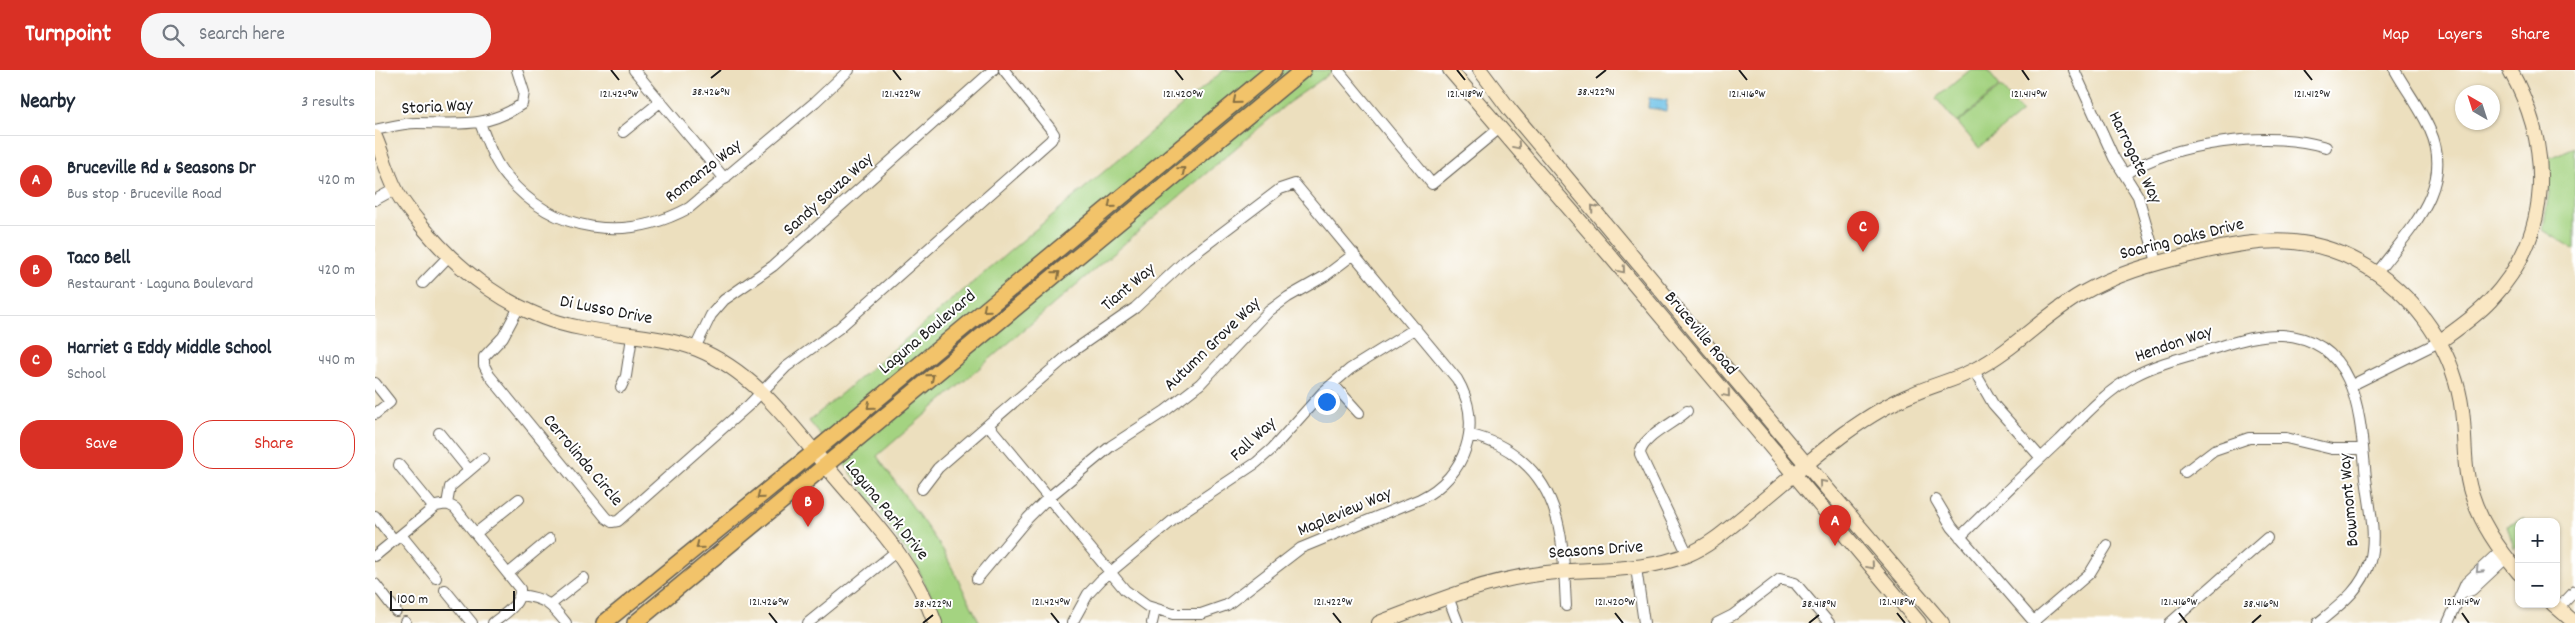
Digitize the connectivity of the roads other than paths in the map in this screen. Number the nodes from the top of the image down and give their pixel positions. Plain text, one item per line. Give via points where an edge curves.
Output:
1 (517, 70) edge
2 (634, 70) edge
3 (849, 70) edge
4 (993, 70) edge
5 (1004, 70) edge
6 (1274, 70) edge
7 (1303, 70) edge
8 (1338, 70) edge
9 (1450, 70) edge
10 (1480, 70) edge
11 (2074, 70) edge
12 (2395, 70) edge
13 (2510, 70) edge
14 (660, 102) junction
15 (480, 123) junction
16 (1501, 127) junction
17 (375, 130) edge
18 (623, 132) dead end
19 (375, 137) edge
20 (2325, 147) dead end
21 (2125, 174) junction
22 (725, 179) junction
23 (1295, 184) joint
24 (395, 189) junction
25 (375, 200) edge
26 (1353, 254) junction
27 (449, 256) junction
28 (2157, 262) junction
29 (2377, 273) junction
30 (423, 283) dead end
31 (519, 307) junction
32 (1416, 328) junction
33 (632, 337) junction
34 (2439, 342) junction
35 (695, 348) junction
36 (1974, 371) junction
37 (375, 383) edge
38 (1333, 384) junction
39 (2352, 385) junction
40 (621, 387) dead end
41 (762, 392) junction
42 (1687, 411) dead end
43 (1359, 413) dead end
44 (375, 414) edge
45 (989, 426) junction
46 (439, 433) dead end
47 (1470, 435) junction
48 (2363, 448) junction
49 (815, 452) junction
50 (2041, 458) junction
51 (483, 459) dead end
52 (1806, 464) junction
53 (399, 465) dead end
54 (825, 465) junction
55 (469, 470) junction
56 (2185, 472) dead end
57 (1795, 475) junction
58 (922, 488) dead end
59 (519, 498) dead end
60 (1048, 498) junction
61 (1936, 500) dead end
62 (447, 504) junction
63 (434, 508) junction
64 (375, 516) edge
65 (476, 533) junction
66 (398, 537) junction
67 (1959, 537) junction
68 (2267, 538) dead end
69 (550, 539) dead end
70 (2107, 545) dead end
71 (898, 550) junction
72 (2503, 554) junction
73 (1688, 555) junction
74 (375, 556) edge
75 (1635, 568) junction
76 (2515, 568) edge
77 (1564, 571) junction
78 (509, 573) junction
79 (1110, 573) junction
80 (436, 578) dead end
81 (584, 578) dead end
82 (977, 580) dead end
83 (375, 584) edge
84 (445, 590) dead end
85 (2575, 591) edge
86 (520, 595) junction
87 (1448, 597) junction
88 (551, 604) junction
89 (2560, 604) edge
90 (1566, 606) dead end
91 (2557, 608) edge
92 (1155, 610) junction
93 (396, 611) dead end
94 (640, 621) edge
95 (497, 622) edge
96 (2035, 622) edge
97 (472, 623) edge
98 (566, 623) edge
99 (604, 623) edge
100 (808, 623) edge
101 (935, 623) edge
102 (1072, 623) edge
103 (1152, 623) edge
104 (1379, 623) edge
105 (1458, 623) edge
106 (1644, 623) edge
107 (1717, 623) edge
108 (1829, 623) edge
109 (1919, 623) edge
110 (1943, 623) edge
111 (2170, 623) edge
112 (2318, 623) edge
113 (2448, 623) edge
114 (2575, 623) edge

1 - 15 street, Storia Way via 524,92 522,104 509,113
2 - 14 street
3 - 22 street, Romanzo Way
4 - 35 street, Sandy Souza Way via 779,261 724,300 708,319
5 - 41 street via 1050,128 1054,134 1051,140 838,330 799,356
6 -> 49 main road, Laguna Boulevard
54 -> 7 main road, Laguna Boulevard
8 - 16 street via 1432,184
9 - 16 street, Bruceville Road
52 -> 10 street, Bruceville Road
11 - 21 street, Harrogate Way via 2110,150
12 - 29 street via 2430,130 2438,169 2426,207
13 - 34 street via 2532,118 2541,158 2539,200 2533,229 2517,264 2496,295 2475,316
14 - 18 street
14 - 22 street
15 - 17 street, Storia Way via 415,123
15 - 22 street, Romanzo Way via 498,164 519,189 545,210 585,226 626,229 667,220 689,208
16 -> 57 street, Bruceville Road
19 - 24 street, Di Lusso Drive
20 - 21 street via 2288,140 2229,141 2154,159
21 - 28 street, Harrogate Way via 2142,204
23 - 26 street, Mapleview Way
23 - 45 street, Tiant Way via 1280,188 1185,260 1135,308 1073,351
24 - 25 street
24 - 27 street, Di Lusso Drive
26 - 32 street, Mapleview Way
26 - 60 street, Autumn Grove Way via 1269,311 1200,384 1111,446
27 - 30 street
27 - 31 street, Di Lusso Drive
28 - 29 street, Soaring Oaks Drive via 2234,244 2273,240 2323,247 2360,262
28 - 36 street, Soaring Oaks Drive via 2114,277 2078,296
29 - 34 street, Soaring Oaks Drive via 2406,297
31 - 33 street, Di Lusso Drive via 579,328
31 - 41 street, Cerrolinda Circle via 503,337 484,357 484,365 501,390 612,522 618,521
32 - 38 street, Fall Way via 1350,369
32 - 47 street, Mapleview Way via 1462,388 1469,406
33 - 35 street, Di Lusso Drive
33 - 40 street via 626,376
34 - 39 street
34 - 72 street, Soaring Oaks Drive via 2453,373 2460,400 2470,489 2486,528
35 - 41 street, Di Lusso Drive via 746,377
36 - 50 street via 1993,404
36 - 52 street, Soaring Oaks Drive via 1888,405 1846,432
37 - 44 street via 390,402
38 - 43 street
38 - 79 street, Fall Way via 1256,463 1184,512
39 - 48 street, Bowmont Way
39 - 50 street, Hendon Way via 2335,360 2311,343 2283,335 2243,340 2160,364 2133,377 2101,400
41 - 49 street, Di Lusso Drive
42 - 73 street via 1647,439 1641,454
45 - 58 street, Tiant Way via 939,468
45 - 60 street, Mapleview Way
46 - 55 street
47 - 77 street via 1507,449 1531,468 1543,484 1558,521
47 - 92 street, Mapleview Way via 1457,468 1429,495 1301,548 1243,595 1219,609 1182,615
48 - 56 street via 2322,448 2286,438 2249,438 2214,450
48 - 112 street, Bowmont Way via 2372,532 2370,561 2351,595
49 - 54 street, Laguna Park Drive
49 -> 99 main road, Laguna Boulevard
50 - 67 street, Hendon Way
51 - 55 street
52 - 57 street, Soaring Oaks Drive
110 -> 52 street, Bruceville Road
53 - 63 street
54 - 71 street, Laguna Park Drive
54 - 94 main road, Laguna Boulevard
55 - 62 street via 451,487
57 - 73 street, Seasons Drive via 1713,541
57 -> 109 street, Bruceville Road
59 - 65 street
60 - 79 street, Mapleview Way
60 - 82 street, Autumn Grove Way
61 - 67 street
62 - 63 street
62 - 65 street via 455,508
63 - 66 street
64 - 66 street
65 - 78 street
66 - 74 street
66 - 80 street
67 - 96 street
68 - 111 street
69 - 78 street
70 - 96 street via 2090,573
71 - 100 street
71 - 101 street, Laguna Park Drive via 922,590
72 - 76 street, Soaring Oaks Drive
72 - 113 street via 2472,590 2464,593
73 - 75 street, Seasons Drive
75 - 77 street, Seasons Drive
75 - 106 street
77 - 87 street, Seasons Drive via 1493,582
77 - 90 street
78 - 86 street via 518,584
79 - 92 street, Mapleview Way via 1132,596
79 - 102 street, Fall Way via 1088,594
81 - 88 street
83 - 93 street
84 - 97 street
85 - 89 street
86 - 88 street via 538,597
86 - 95 street via 514,607
87 - 104 street, Seasons Drive
87 - 105 street
88 - 98 street
91 - 114 street
92 - 103 street
107 - 108 street via 1733,615 1780,579 1795,583

